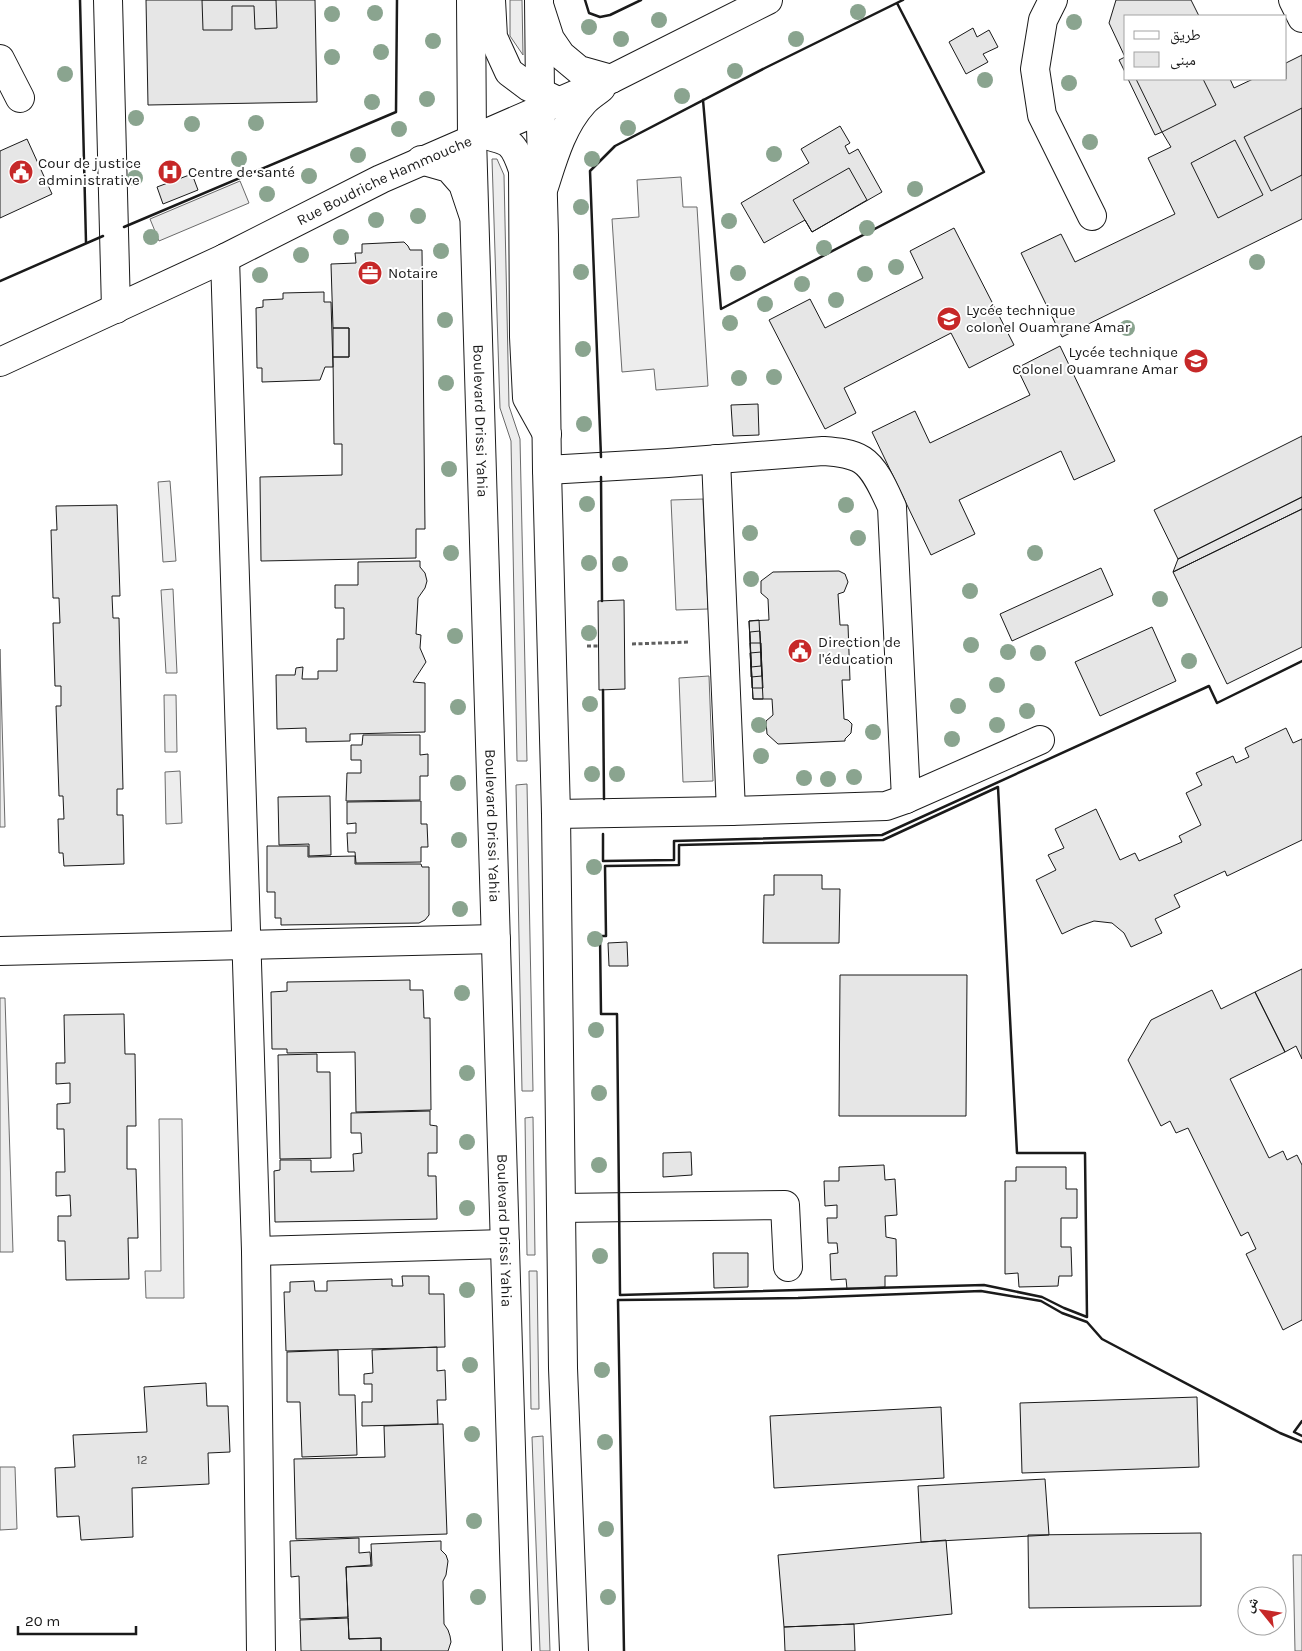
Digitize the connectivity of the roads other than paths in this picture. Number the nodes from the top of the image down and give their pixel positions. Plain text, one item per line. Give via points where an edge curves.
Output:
1 (108, 0) edge
2 (471, 0) edge
3 (491, 0) edge
4 (768, 0) edge
5 (1053, 0) edge
6 (1293, 0) edge
7 (539, 3) edge
8 (1302, 18) edge
9 (0, 59) edge
10 (611, 79) junction
11 (471, 89) junction
12 (20, 98) dead end
13 (546, 101) junction
14 (476, 136) junction
15 (421, 160) junction
16 (543, 190) junction
17 (1092, 216) dead end
18 (474, 217) junction
19 (225, 258) junction
20 (116, 309) junction
21 (0, 362) edge
22 (547, 434) junction
23 (716, 460) junction
24 (547, 470) junction
25 (1040, 740) dead end
26 (906, 799) junction
27 (731, 811) junction
28 (556, 814) junction
29 (496, 939) junction
30 (246, 945) junction
31 (0, 951) edge
32 (561, 1208) junction
33 (505, 1244) junction
34 (256, 1251) junction
35 (788, 1267) dead end
36 (260, 1651) edge
37 (517, 1651) edge
38 (574, 1651) edge

1 - 20 street
2 - 11 street, Boulevard Drissi Yahia
3 - 13 street via 492,37 509,72
4 - 10 street, Rue Boudriche Hammouche
5 - 17 street via 1043,20 1035,69 1042,115
6 - 8 street
7 - 10 street via 550,39 561,55 579,70
7 - 13 street
9 - 12 street
10 - 13 street, Rue Boudriche Hammouche
10 - 16 street via 582,103 570,122
11 - 14 street, Boulevard Drissi Yahia
11 - 15 street via 463,117 451,135
13 - 14 street, Rue Boudriche Hammouche
13 - 16 street
14 - 15 street, Rue Boudriche Hammouche
14 - 18 street, Boulevard Drissi Yahia
14 - 22 street via 506,140 516,151 523,170 524,337 528,398
15 - 18 street via 449,168 463,184
15 - 19 street, Rue Boudriche Hammouche
16 - 22 street
18 - 29 street, Boulevard Drissi Yahia
19 - 20 street, Rue Boudriche Hammouche
19 - 30 street
20 - 21 street, Rue Boudriche Hammouche
22 - 24 street
23 - 24 street
23 - 26 street via 823,451 842,453 862,460 880,481 892,507
23 - 27 street
24 - 28 street
25 - 26 street
26 - 27 street via 886,806
27 - 28 street
28 - 32 street
29 - 30 street
29 - 33 street, Boulevard Drissi Yahia
30 - 31 street
30 - 34 street
32 - 35 street via 785,1205
32 - 38 street via 563,1368
33 - 34 street
33 - 37 street, Boulevard Drissi Yahia
34 - 36 street

